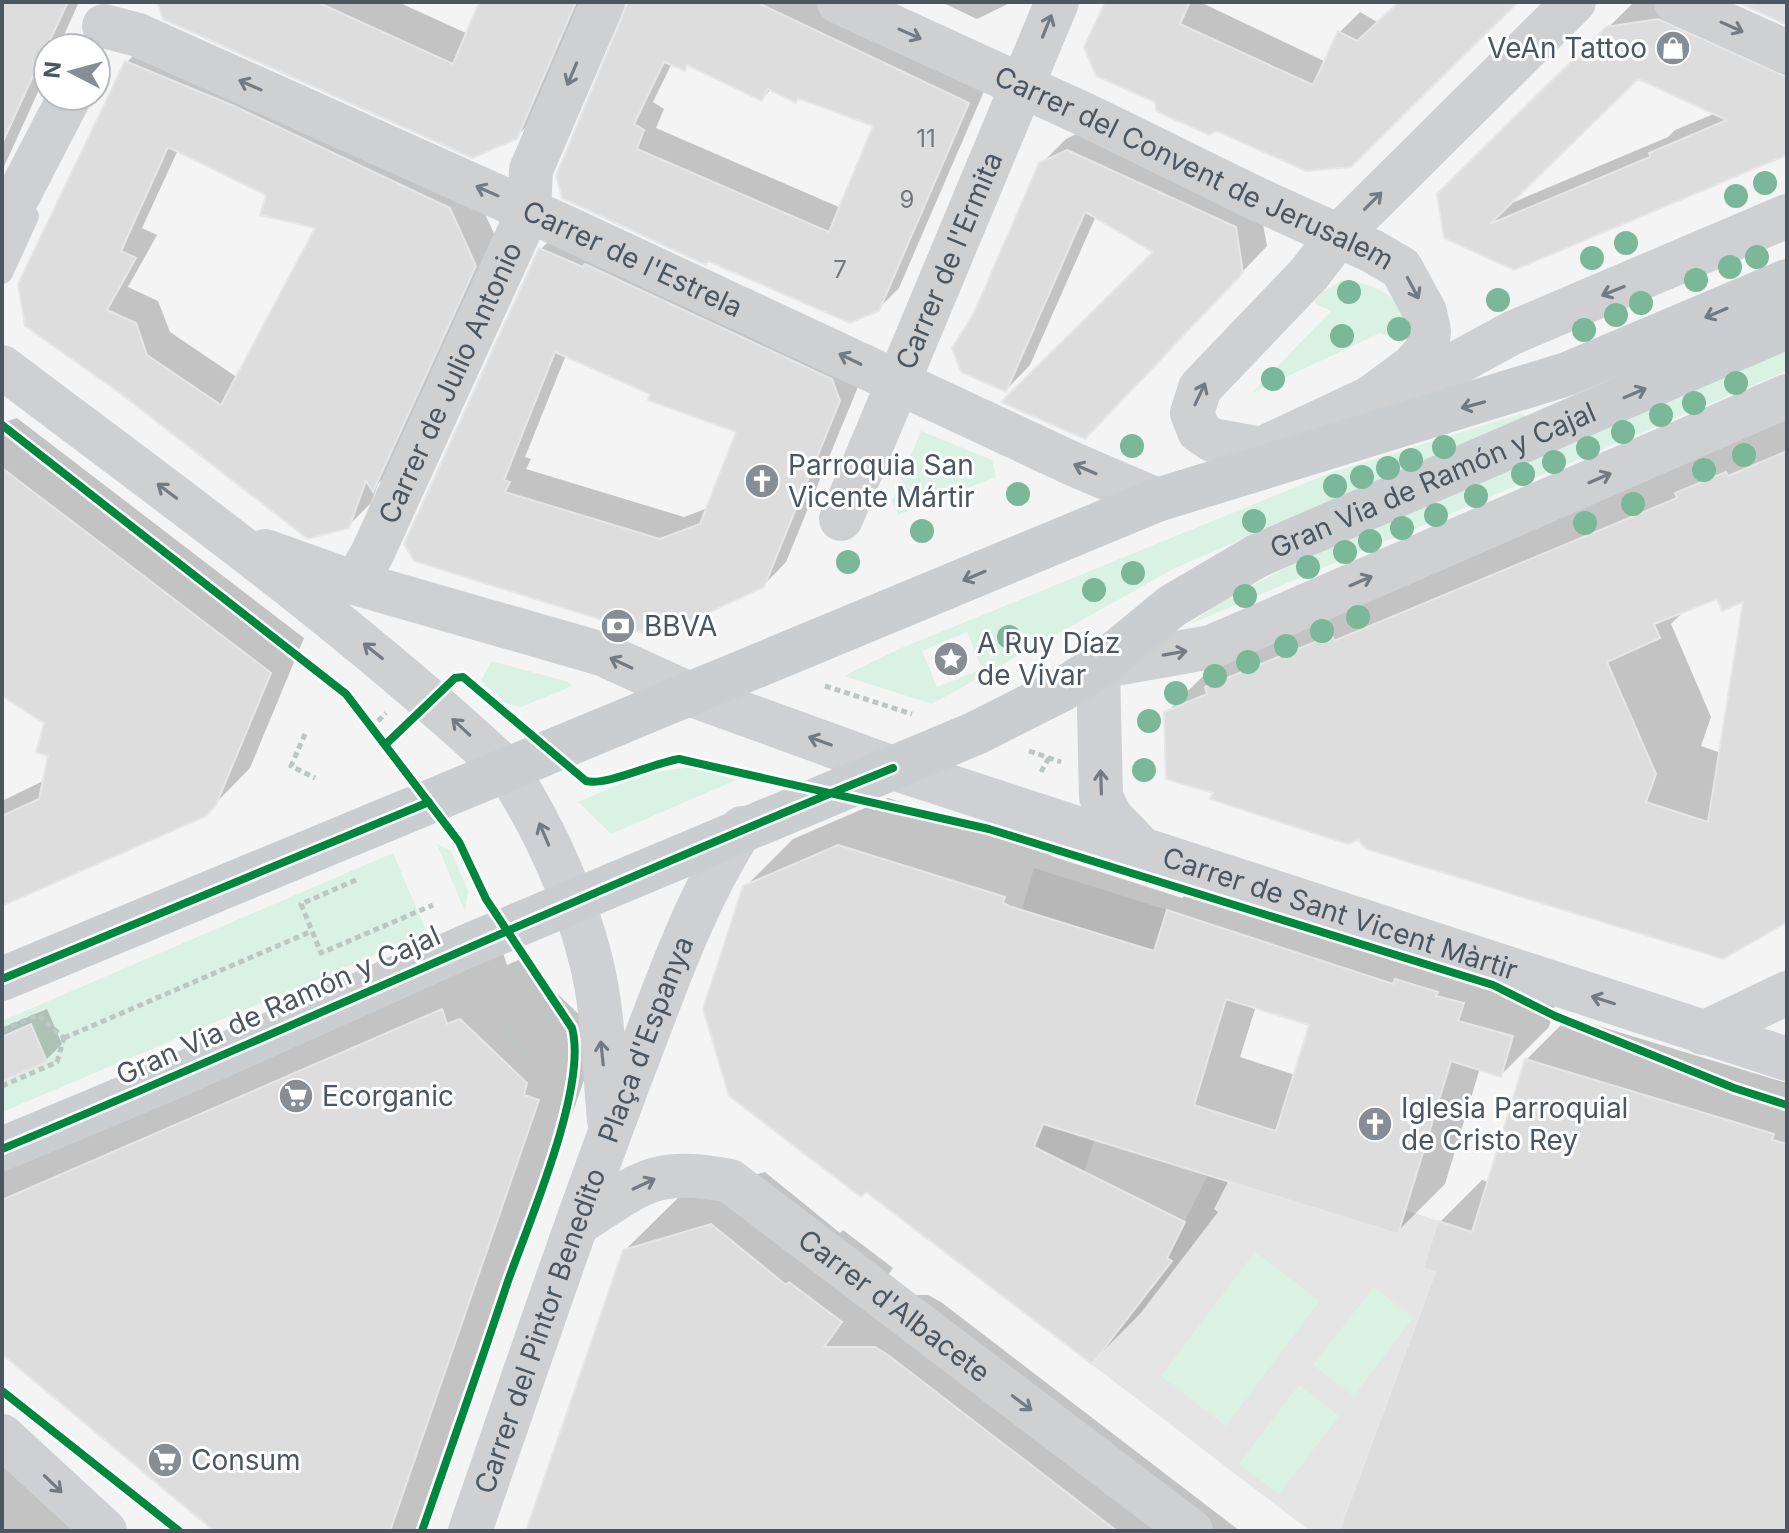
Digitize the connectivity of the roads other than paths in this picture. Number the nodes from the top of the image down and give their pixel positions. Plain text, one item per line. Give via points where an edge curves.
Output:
1 (603, 2) edge
2 (839, 2) edge
3 (1057, 2) edge
4 (1574, 2) edge
5 (1676, 2) edge
6 (104, 25) edge
7 (1787, 52) edge
8 (1023, 85) junction
9 (62, 112) edge
10 (64, 112) edge
11 (529, 210) junction
12 (1787, 216) edge
13 (2, 227) edge
14 (1339, 235) junction
15 (2, 273) edge
16 (1787, 281) edge
17 (1787, 327) edge
18 (2, 367) edge
19 (899, 383) junction
20 (1787, 396) edge
21 (1370, 398) junction
22 (1261, 449) junction
23 (1216, 480) junction
24 (1157, 500) junction
25 (841, 519) dead end
26 (343, 601) junction
27 (1098, 667) junction
28 (692, 695) junction
29 (893, 768) junction
30 (507, 770) junction
31 (742, 828) junction
32 (1139, 846) junction
33 (572, 902) junction
34 (2, 979) edge
35 (1787, 993) edge
36 (1703, 1033) junction
37 (1787, 1059) edge
38 (610, 1130) junction
39 (2, 1149) edge
40 (577, 1224) junction
41 (2, 1436) edge
42 (105, 1531) edge
43 (470, 1531) edge
44 (1191, 1531) edge

1 -> 11 street, Carrer de Julio Antonio via 531,170
2 -> 8 street, Carrer del Convent de Jerusalem
8 -> 3 street, Carrer de l'Ermita
14 -> 4 street
5 -> 7 street
11 -> 6 street, Carrer de l'Estrela via 138,35
8 - 14 street, Carrer del Convent de Jerusalem
8 - 19 street, Carrer de l'Ermita
9 - 13 street
10 - 15 lane via 44,183
19 -> 11 street, Carrer de l'Estrela
11 - 26 street, Carrer de Julio Antonio via 372,554
12 -> 21 street, Gran Via de Ramón y Cajal via 1512,333 1435,375
14 -> 21 street, Carrer del Convent de Jerusalem via 1401,268 1429,331 1427,350
22 -> 14 street via 1212,440 1199,431 1192,413 1200,388 1309,274
16 -> 23 main road, Gran Via de Ramón y Cajal via 1539,384
27 -> 17 main road, Gran Via de Ramón y Cajal via 1172,606 1257,556
26 -> 18 street via 229,538
24 -> 19 street, Carrer de l'Estrela
19 - 25 street, Carrer de l'Ermita
27 -> 20 street, Gran Via de Ramón y Cajal via 1211,647
21 - 22 street, Gran Via de Ramón y Cajal
22 - 23 street, Gran Via de Ramón y Cajal
23 - 24 main road, Gran Via de Ramón y Cajal
24 -> 28 main road, Gran Via de Ramón y Cajal
28 -> 26 street via 602,654
30 -> 26 street, Plaça d'Espanya via 415,685
27 - 29 main road, Gran Via de Ramón y Cajal via 1017,714
32 -> 27 main road via 1111,817 1101,797
29 -> 28 main road
28 - 30 main road
29 - 31 main road
29 - 32 main road, Carrer de Sant Vicent Màrtir
33 -> 30 main road, Plaça d'Espanya via 537,816
30 - 34 main road
31 - 33 main road
31 - 38 main road, Plaça d'Espanya via 694,915
36 -> 32 main road, Carrer de Sant Vicent Màrtir
38 -> 33 main road, Plaça d'Espanya via 595,980
33 - 39 main road, Gran Via de Ramón y Cajal
35 - 36 street
36 - 37 main road, Carrer de Sant Vicent Màrtir
38 - 40 main road, Carrer del Pintor Benedito
40 - 43 main road, Carrer del Pintor Benedito
40 -> 44 street, Carrer d'Albacete via 649,1179 694,1174 730,1181
41 -> 42 main road

